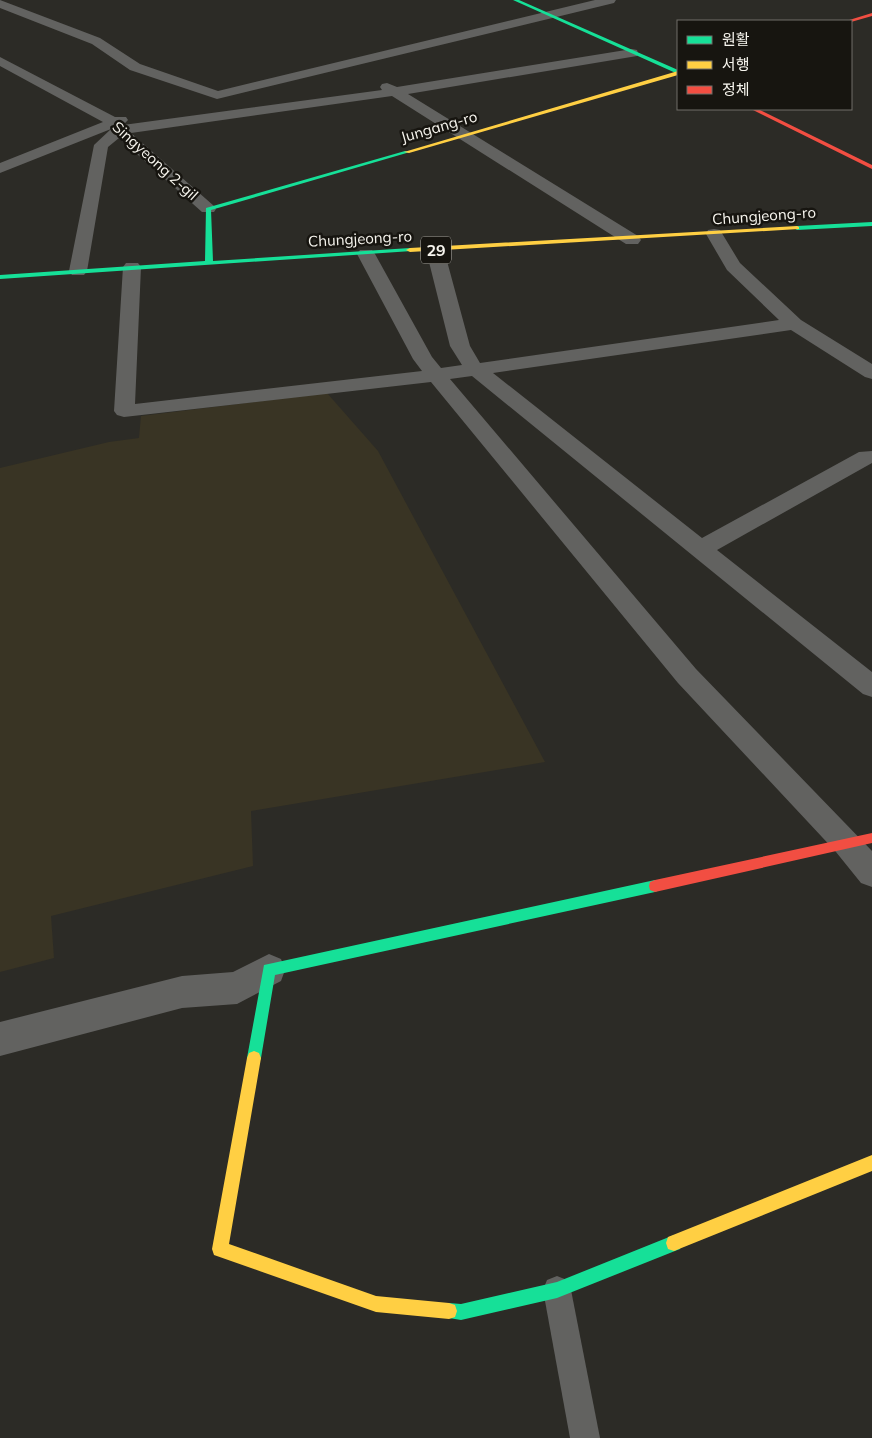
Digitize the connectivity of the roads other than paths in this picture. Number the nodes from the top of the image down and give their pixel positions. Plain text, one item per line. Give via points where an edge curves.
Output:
1 (515, 0) edge
2 (610, 0) edge
3 (0, 4) edge
4 (872, 14) edge
5 (549, 15) junction
6 (852, 20) edge
7 (632, 53) junction
8 (0, 61) edge
9 (348, 63) junction
10 (677, 72) edge
11 (677, 72) edge
12 (394, 92) junction
13 (217, 95) junction
14 (188, 102) dead end
15 (160, 109) dead end
16 (756, 110) edge
17 (116, 126) junction
18 (465, 135) junction
19 (60, 143) junction
20 (19, 144) dead end
21 (872, 167) edge
22 (0, 168) edge
23 (208, 208) junction
24 (872, 224) edge
25 (714, 234) junction
26 (632, 240) junction
27 (435, 250) junction
28 (366, 254) junction
29 (208, 262) junction
30 (132, 267) junction
31 (78, 271) junction
32 (0, 277) edge
33 (794, 324) junction
34 (474, 368) junction
35 (872, 373) edge
36 (436, 374) junction
37 (870, 457) edge
38 (700, 549) junction
39 (872, 686) edge
40 (872, 838) edge
41 (848, 843) junction
42 (872, 873) edge
43 (269, 970) junction
44 (0, 1039) edge
45 (872, 1163) edge
46 (557, 1290) junction
47 (585, 1438) edge

1 - 5 street
2 - 5 street
3 - 13 street via 96,41 135,67
4 - 6 street
5 - 7 street
5 - 9 street
7 - 10 street
7 - 12 street
8 - 17 street, Singyeong 2-gil
9 - 12 street
9 - 13 street
11 - 18 street, Jungang-ro
12 - 17 street
12 - 18 street
13 - 14 street
15 - 17 street
16 - 21 street
17 - 19 street
17 - 23 street, Singyeong 2-gil
17 - 31 street via 101,145
18 - 23 street, Jungang-ro
18 - 26 street
19 - 20 street
19 - 22 street
23 - 29 street, Singyeong 2-gil
24 - 25 street, Chungjeong-ro / 29
25 - 26 street, Chungjeong-ro / 29
25 - 33 street via 733,266
26 - 27 street, Chungjeong-ro / 29
27 - 28 street, Chungjeong-ro / 29
27 - 34 street via 460,346
28 - 29 street, Chungjeong-ro / 29
28 - 36 street via 423,359
29 - 30 street, Chungjeong-ro / 29
30 - 31 street, Chungjeong-ro / 29
30 - 36 street via 124,411
31 - 32 street, Chungjeong-ro / 29
33 - 34 street
33 - 35 street
34 - 36 street
34 - 38 street
36 - 41 street via 688,676
37 - 38 street
38 - 39 street
40 - 41 street
41 - 42 street
41 - 43 street
43 - 44 street via 237,988 182,992
43 - 46 street via 220,1249 376,1304 461,1312
45 - 46 street
46 - 47 lane

